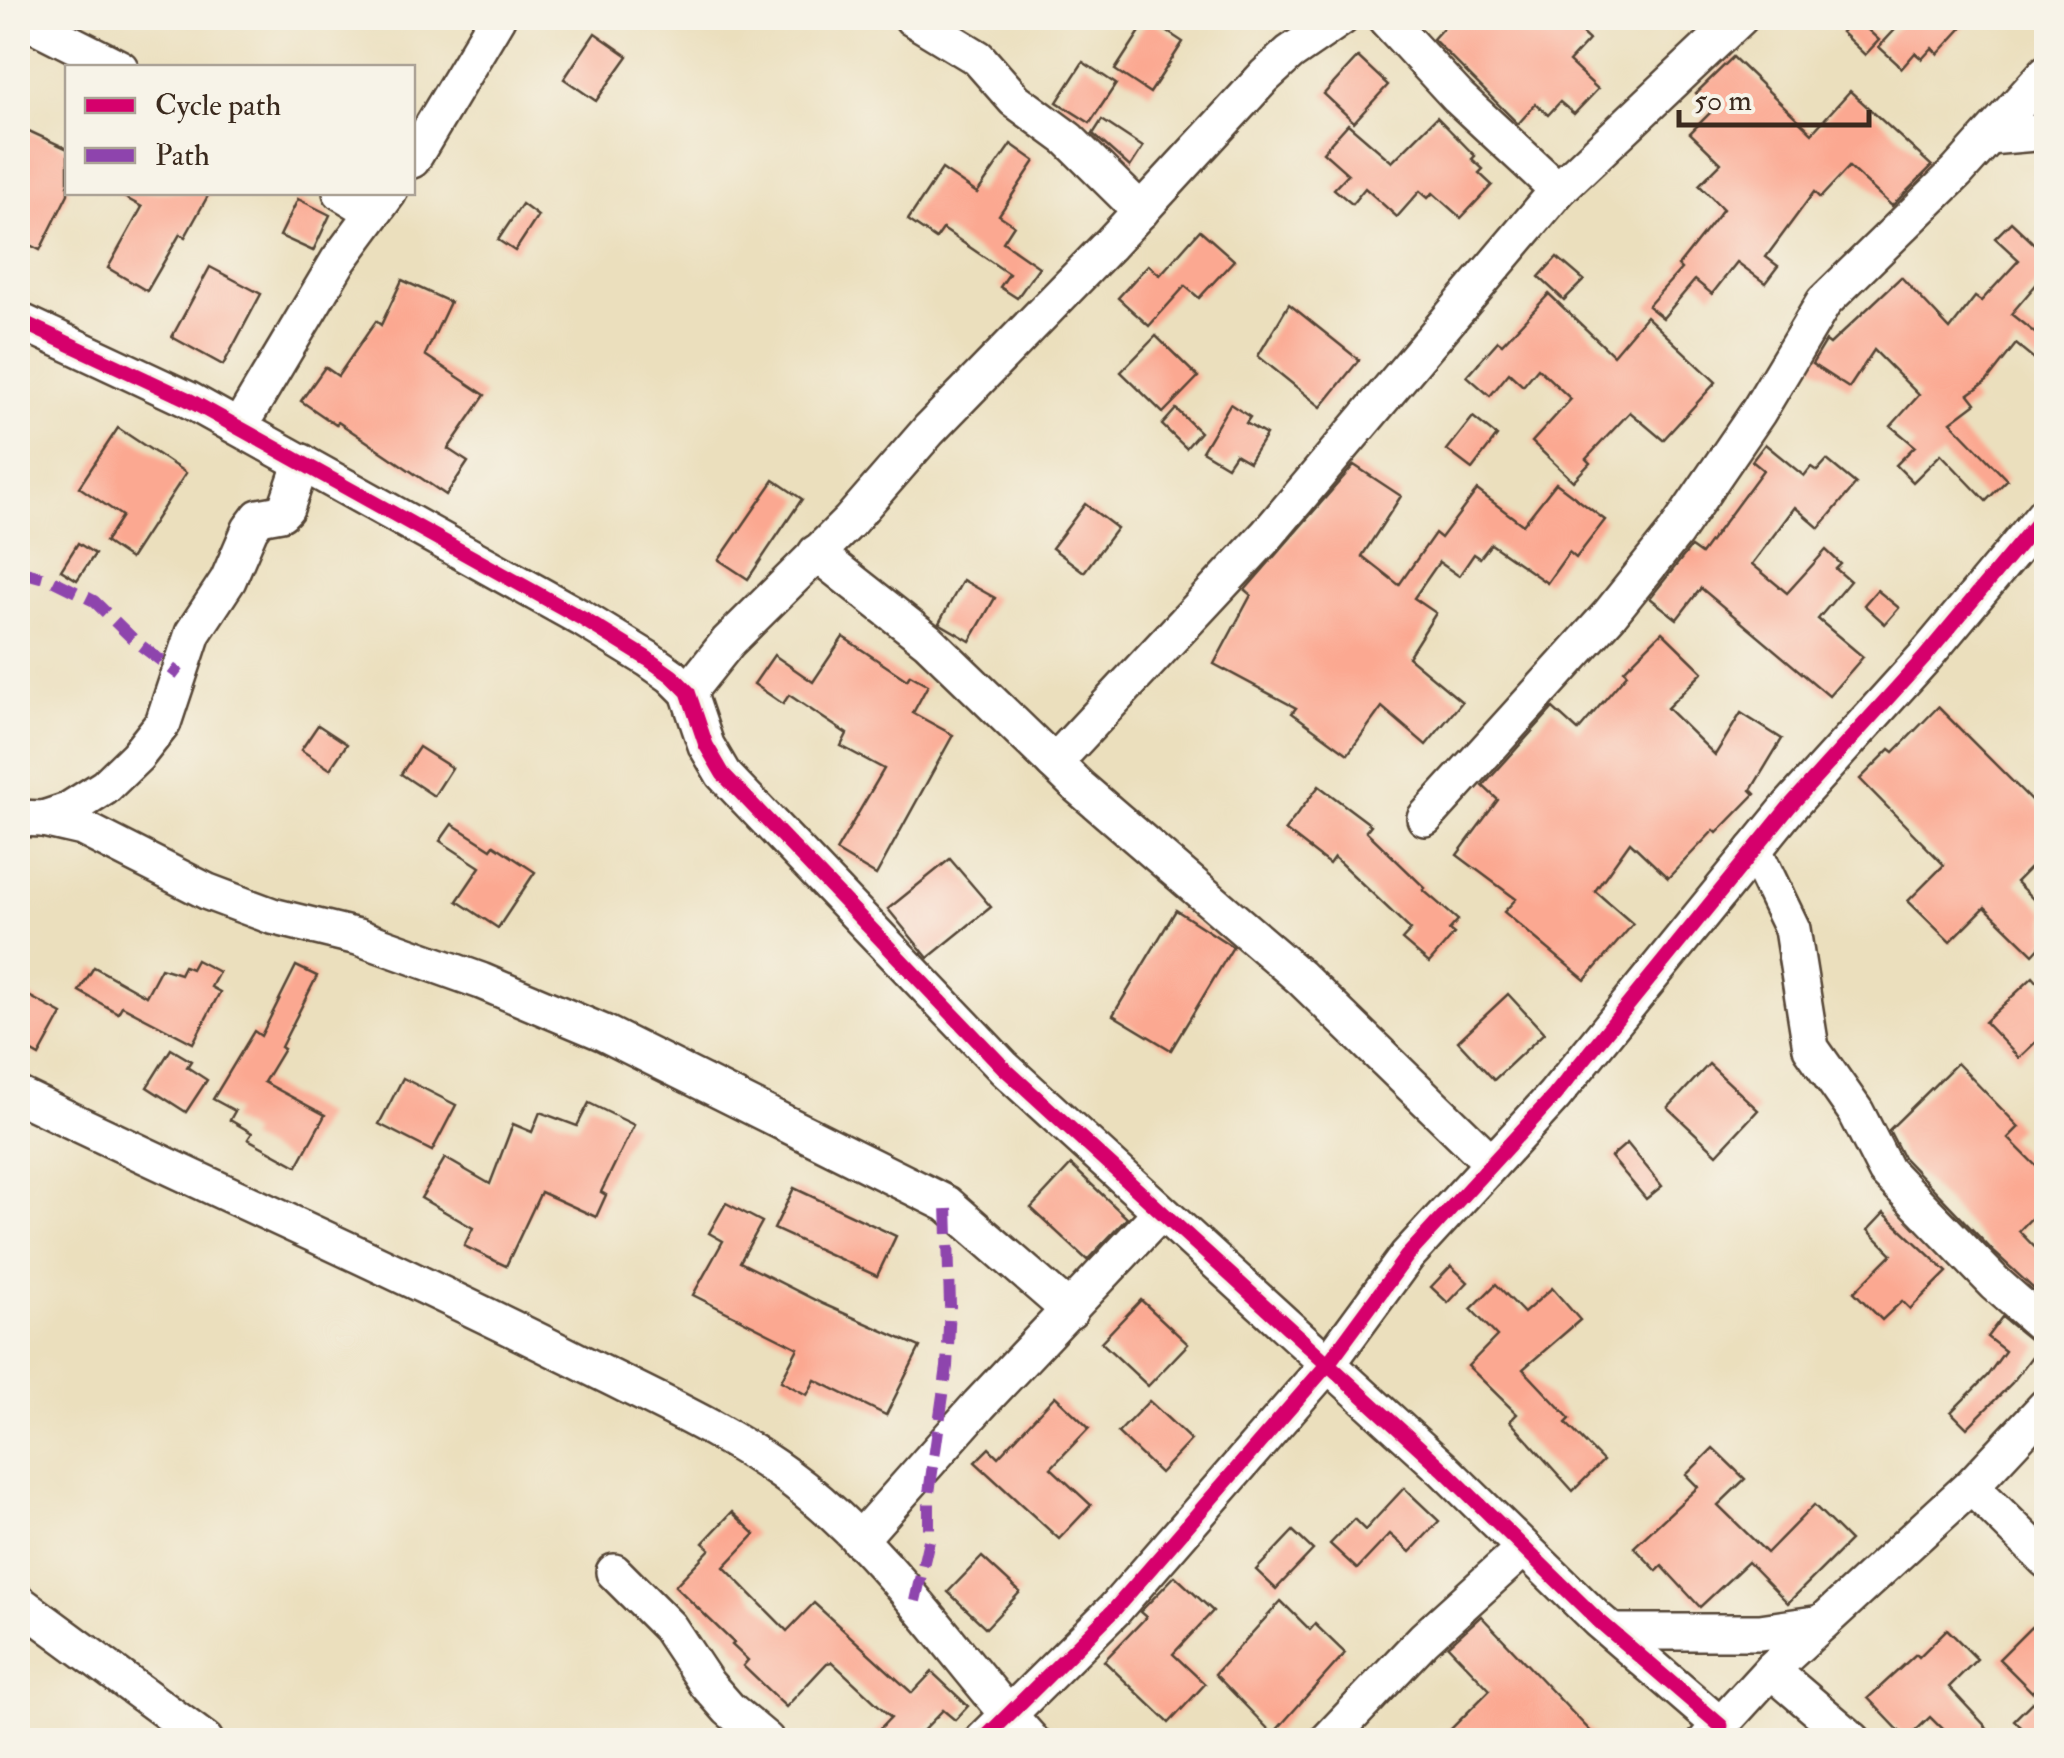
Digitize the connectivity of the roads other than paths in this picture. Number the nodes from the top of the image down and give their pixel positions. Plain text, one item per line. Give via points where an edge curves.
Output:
1 (21, 18) edge
2 (497, 18) edge
3 (912, 18) edge
4 (1342, 18) edge
5 (1385, 18) edge
6 (1740, 18) edge
7 (114, 65) edge
8 (2046, 74) edge
9 (2046, 132) edge
10 (1989, 137) junction
11 (415, 155) edge
12 (1558, 190) junction
13 (353, 195) edge
14 (381, 202) edge
15 (1141, 211) junction
16 (18, 320) edge
17 (239, 427) junction
18 (302, 462) junction
19 (2046, 512) edge
20 (816, 553) junction
21 (688, 692) junction
22 (1054, 763) junction
23 (30, 818) edge
24 (1425, 818) dead end
25 (1754, 850) junction
26 (18, 1095) edge
27 (1492, 1164) junction
28 (1160, 1213) junction
29 (1070, 1310) junction
30 (2046, 1328) edge
31 (1327, 1365) junction
32 (2046, 1406) edge
33 (1970, 1486) junction
34 (859, 1540) junction
35 (1523, 1549) junction
36 (2046, 1560) edge
37 (614, 1572) dead end
38 (18, 1602) edge
39 (1822, 1623) junction
40 (1613, 1632) junction
41 (1771, 1670) junction
42 (1019, 1728) edge
43 (1714, 1733) edge
44 (205, 1740) edge
45 (766, 1740) edge
46 (983, 1740) edge
47 (1328, 1740) edge
48 (1853, 1740) edge

1 - 7 street
2 - 11 street
3 - 15 street via 978,58
4 - 15 street via 1264,76
5 - 12 street
6 - 12 street
8 - 10 street
9 - 10 street
10 - 24 street via 1824,302 1675,534
12 - 22 street via 1267,535
13 - 14 street
14 - 17 street
15 - 20 street
16 - 17 street
17 - 18 street
18 - 21 street via 583,619
18 - 23 street via 286,508 254,521 228,580 193,632 163,723 105,787 85,801
19 - 25 street
20 - 21 street
20 - 22 street via 928,640
21 - 28 street via 723,774 1004,1068
22 - 27 street via 1300,977
23 - 29 street via 82,828 208,892 446,968 604,1033 946,1204
25 - 27 street
25 - 30 street via 1792,929 1811,1048 1856,1112 1886,1171
26 - 34 street via 672,1409 754,1453
27 - 31 street via 1407,1256
28 - 29 street
28 - 31 street
29 - 34 street
31 - 35 street
31 - 42 street
32 - 33 street
33 - 36 street
33 - 39 street
34 - 42 street
35 - 40 street
35 - 47 street
37 - 45 street via 669,1628 707,1684
38 - 44 street
39 - 40 street via 1760,1632
39 - 41 street
40 - 43 street
41 - 43 street
41 - 48 street
42 - 46 street

